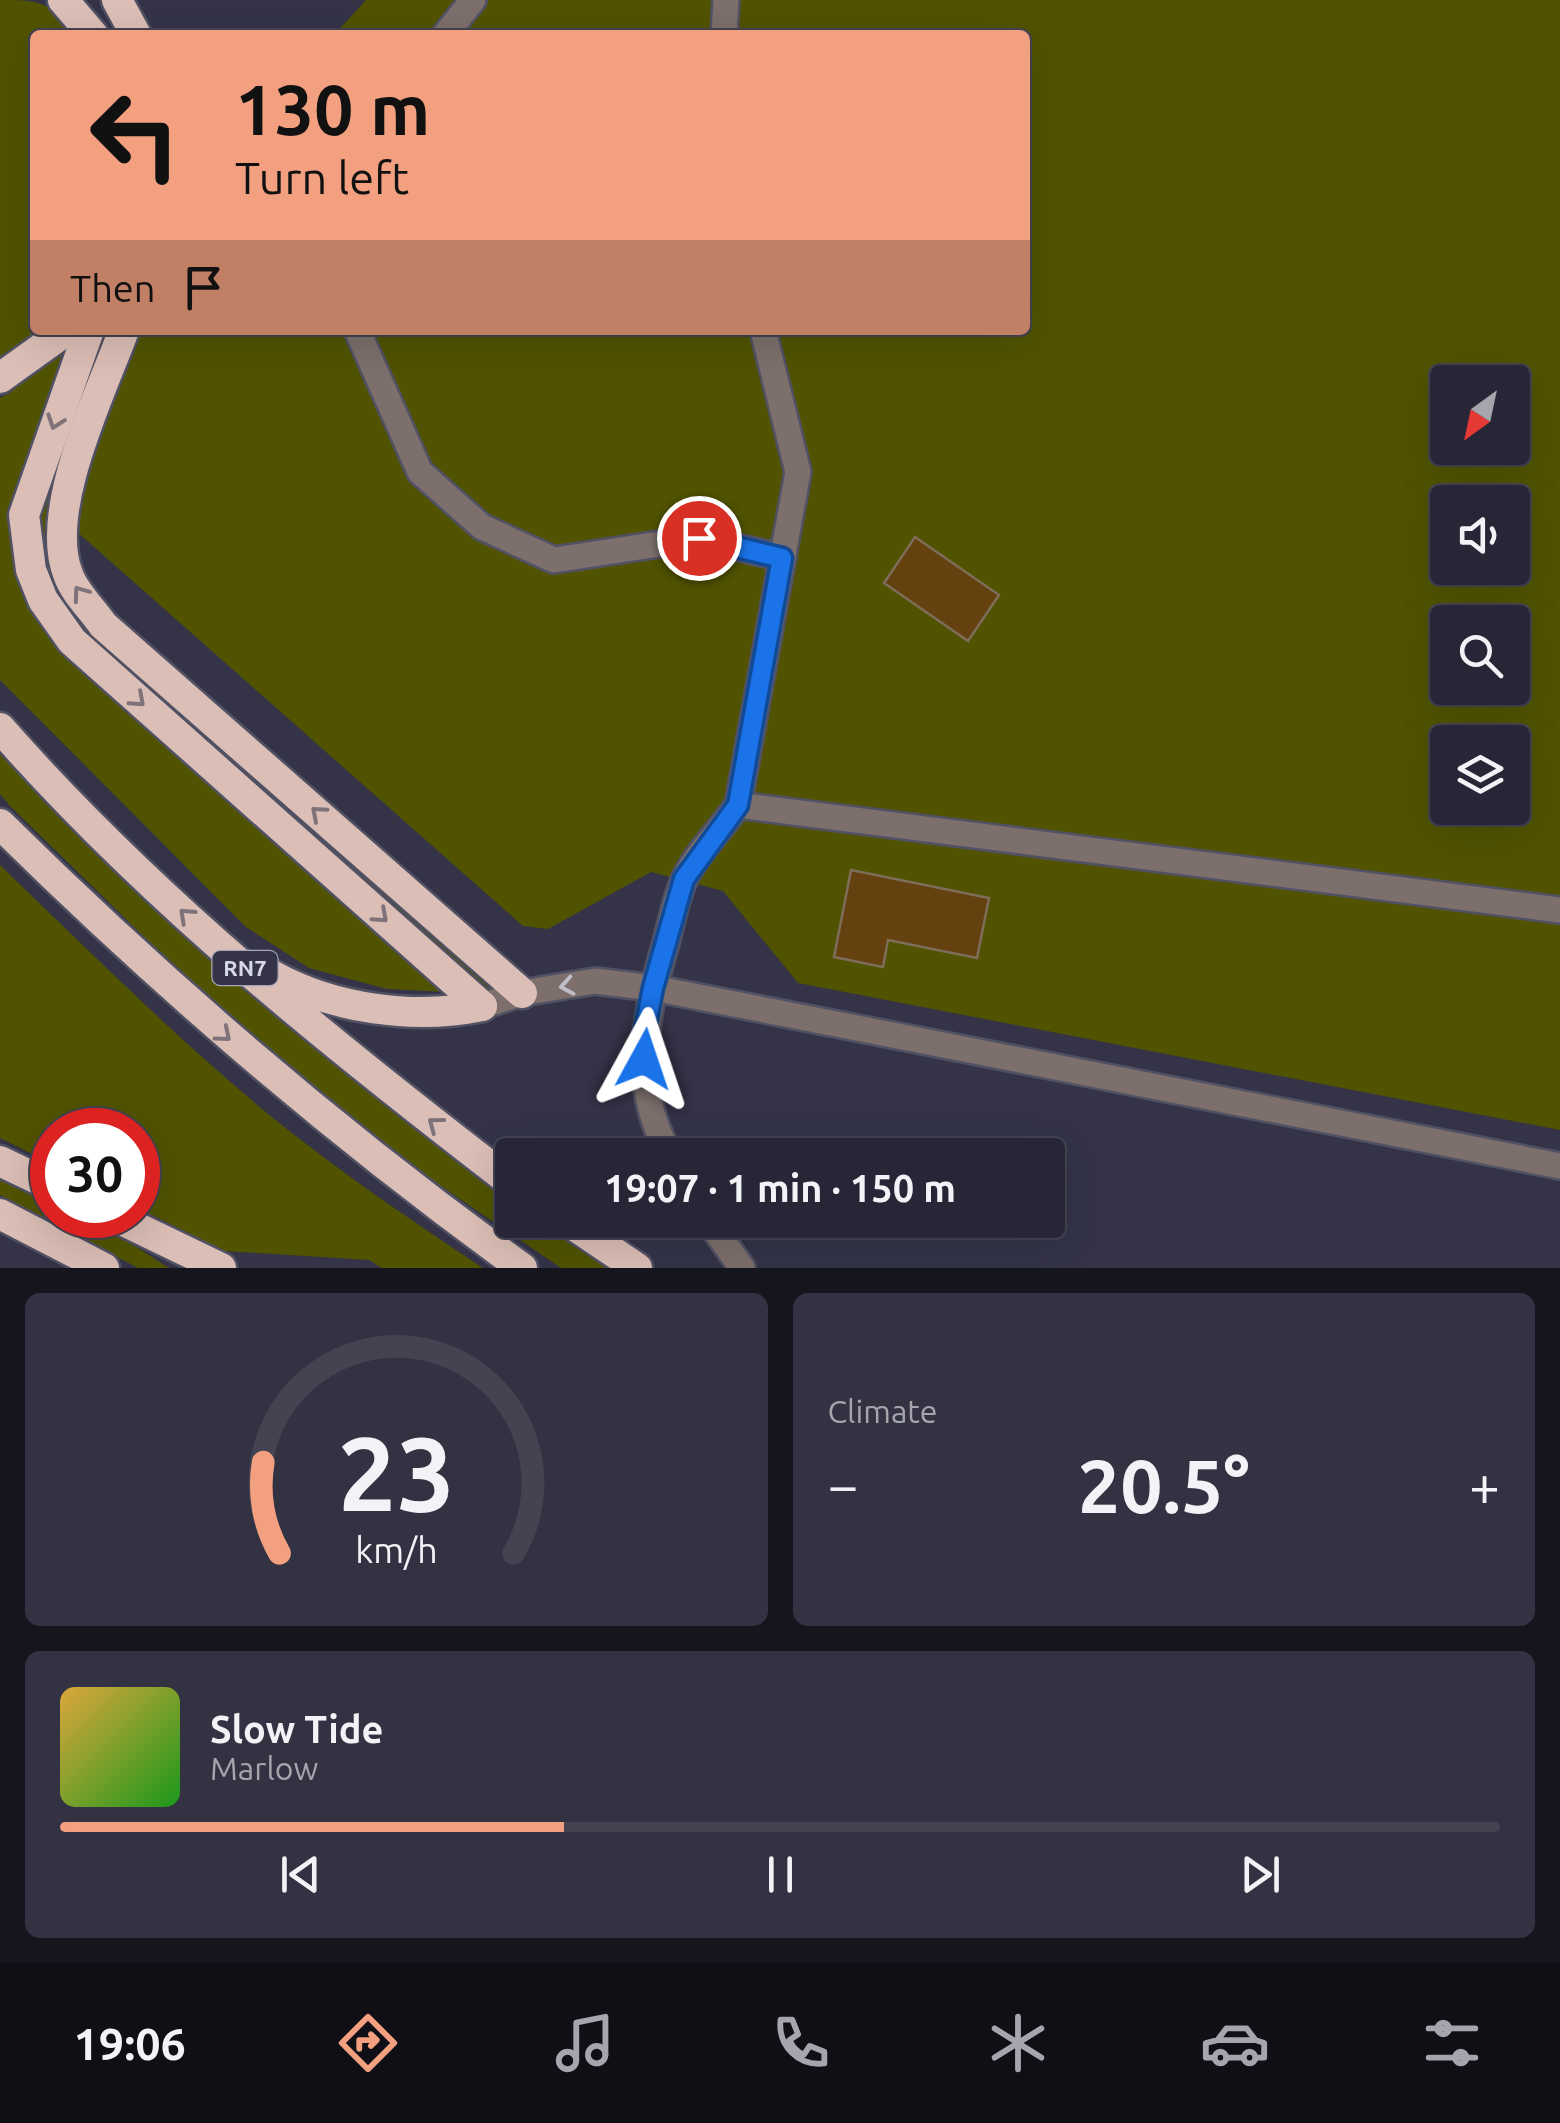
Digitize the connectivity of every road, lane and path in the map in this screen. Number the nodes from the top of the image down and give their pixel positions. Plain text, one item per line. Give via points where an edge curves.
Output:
1 (64, 0) edge
2 (117, 0) edge
3 (473, 0) edge
4 (726, 0) edge
5 (89, 30) edge
6 (133, 30) edge
7 (449, 30) edge
8 (724, 30) edge
9 (61, 335) edge
10 (87, 335) edge
11 (122, 335) edge
12 (359, 335) edge
13 (764, 335) edge
14 (0, 378) edge
15 (782, 558) junction
16 (0, 728) edge
17 (738, 805) junction
18 (0, 824) edge
19 (0, 834) edge
20 (51, 875) junction
21 (1560, 910) edge
22 (222, 948) junction
23 (653, 988) junction
24 (522, 994) junction
25 (482, 1006) junction
26 (660, 1138) edge
27 (0, 1161) edge
28 (1560, 1166) edge
29 (495, 1170) edge
30 (30, 1175) edge
31 (0, 1214) edge
32 (159, 1238) edge
33 (592, 1238) edge
34 (721, 1238) edge
35 (104, 1268) edge
36 (221, 1268) edge
37 (522, 1268) edge
38 (636, 1268) edge
39 (742, 1268) edge

1 - 5 highway
2 - 6 highway
3 - 7 street
4 - 8 street
9 - 14 highway
10 -> 25 highway via 24,516 31,570 43,600 72,641
24 -> 11 highway via 104,624 68,576 59,533 68,484
12 - 15 street via 420,472 482,527 554,560 699,538
13 - 15 street via 798,472
15 - 17 street
22 -> 16 highway, RN7
17 - 21 street
17 - 23 street via 684,879
18 - 20 highway, RN7
19 - 20 highway
20 -> 37 highway, RN7 via 217,1029
22 - 25 highway via 301,991 383,1010
29 -> 22 highway, RN7
23 -> 24 street via 596,980
23 - 26 street via 644,1082
23 - 28 street
24 - 25 street
27 - 30 highway
31 - 35 highway
32 - 36 highway
33 - 38 highway
34 - 39 street

